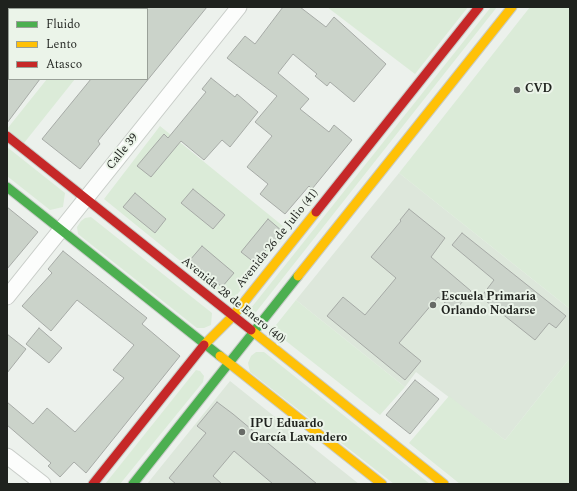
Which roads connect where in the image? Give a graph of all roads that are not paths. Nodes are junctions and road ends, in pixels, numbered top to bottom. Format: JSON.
{"nodes":[{"id":1,"x":239,"y":7,"type":"edge"},
{"id":2,"x":479,"y":7,"type":"edge"},
{"id":3,"x":512,"y":7,"type":"edge"},
{"id":4,"x":7,"y":136,"type":"edge"},
{"id":5,"x":7,"y":187,"type":"edge"},
{"id":6,"x":86,"y":199,"type":"junction"},
{"id":7,"x":61,"y":230,"type":"junction"},
{"id":8,"x":7,"y":297,"type":"edge"},
{"id":9,"x":233,"y":316,"type":"junction"},
{"id":10,"x":253,"y":332,"type":"junction"},
{"id":11,"x":205,"y":344,"type":"junction"},
{"id":12,"x":230,"y":363,"type":"junction"},
{"id":13,"x":7,"y":456,"type":"edge"},
{"id":14,"x":43,"y":484,"type":"edge"},
{"id":15,"x":93,"y":484,"type":"edge"},
{"id":16,"x":133,"y":484,"type":"edge"},
{"id":17,"x":382,"y":484,"type":"edge"},
{"id":18,"x":444,"y":484,"type":"edge"}],
"edges":[{"from":1,"to":6,"type":"street","name":"Calle 39"},
{"from":2,"to":9,"type":"main road","name":"Avenida 26 de Julio (41)"},
{"from":3,"to":10,"type":"main road"},
{"from":4,"to":6,"type":"main road","name":"Avenida 28 de Enero (40)"},
{"from":5,"to":7,"type":"main road"},
{"from":6,"to":7,"type":"street","name":"Calle 39"},
{"from":6,"to":9,"type":"main road","name":"Avenida 28 de Enero (40)"},
{"from":7,"to":8,"type":"street","name":"Calle 39"},
{"from":7,"to":11,"type":"main road"},
{"from":9,"to":10,"type":"main road","name":"Avenida 28 de Enero (40)"},
{"from":9,"to":11,"type":"main road","name":"Avenida 26 de Julio (41)"},
{"from":10,"to":12,"type":"main road"},
{"from":10,"to":18,"type":"main road","name":"Avenida 28 de Enero (40)"},
{"from":11,"to":12,"type":"main road"},
{"from":11,"to":15,"type":"main road","name":"Avenida 26 de Julio (41)"},
{"from":12,"to":16,"type":"main road"},
{"from":12,"to":17,"type":"main road"},
{"from":13,"to":14,"type":"street"}]}
